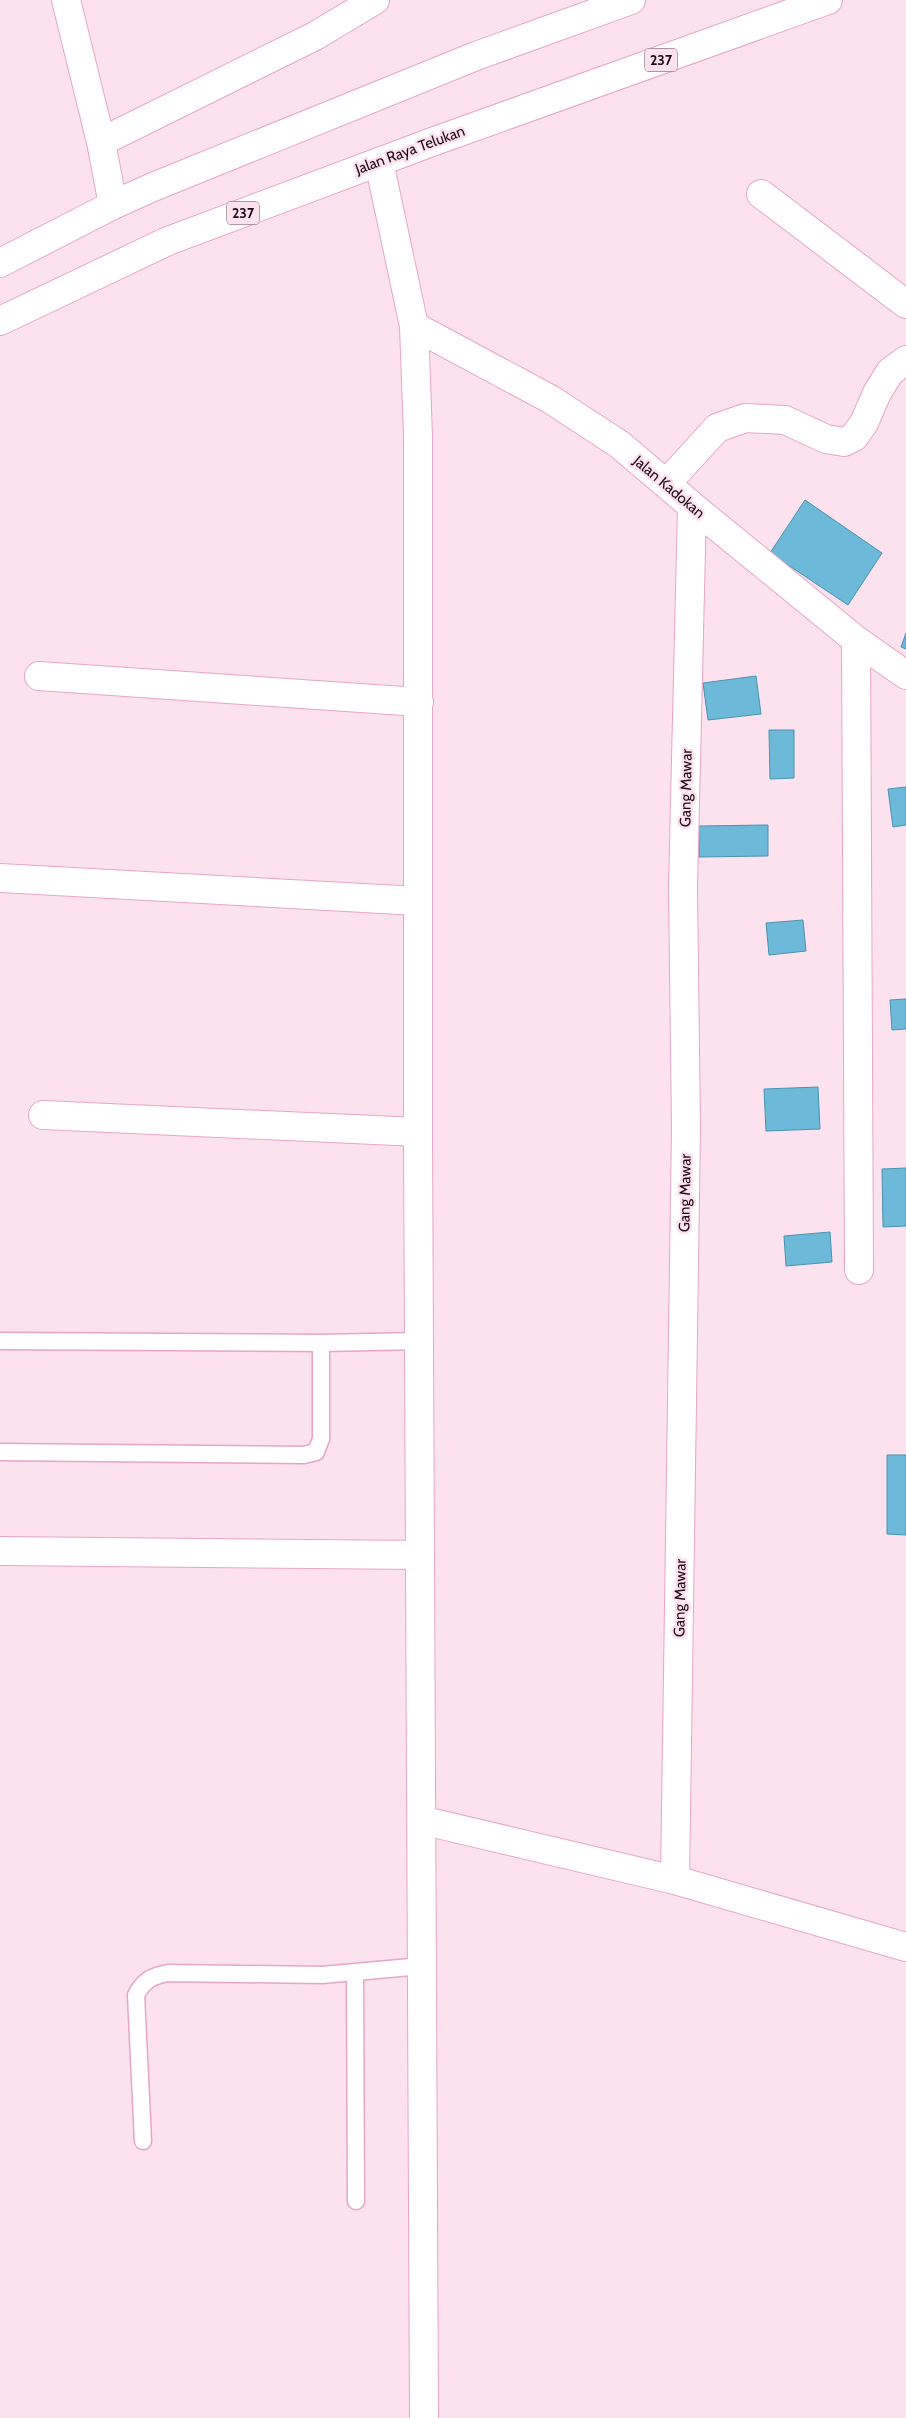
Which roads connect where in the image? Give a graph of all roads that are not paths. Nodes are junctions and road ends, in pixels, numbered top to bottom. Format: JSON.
{"nodes":[{"id":1,"x":66,"y":0,"type":"edge"},
{"id":2,"x":376,"y":0,"type":"edge"},
{"id":3,"x":631,"y":0,"type":"edge"},
{"id":4,"x":828,"y":0,"type":"edge"},
{"id":5,"x":101,"y":142,"type":"junction"},
{"id":6,"x":379,"y":162,"type":"junction"},
{"id":7,"x":760,"y":194,"type":"dead end"},
{"id":8,"x":114,"y":205,"type":"junction"},
{"id":9,"x":0,"y":263,"type":"edge"},
{"id":10,"x":906,"y":304,"type":"edge"},
{"id":11,"x":0,"y":321,"type":"edge"},
{"id":12,"x":414,"y":326,"type":"junction"},
{"id":13,"x":906,"y":360,"type":"edge"},
{"id":14,"x":666,"y":484,"type":"junction"},
{"id":15,"x":692,"y":506,"type":"junction"},
{"id":16,"x":856,"y":640,"type":"junction"},
{"id":17,"x":906,"y":675,"type":"edge"},
{"id":18,"x":39,"y":676,"type":"dead end"},
{"id":19,"x":419,"y":702,"type":"junction"},
{"id":20,"x":0,"y":878,"type":"edge"},
{"id":21,"x":418,"y":901,"type":"junction"},
{"id":22,"x":43,"y":1115,"type":"dead end"},
{"id":23,"x":418,"y":1132,"type":"junction"},
{"id":24,"x":859,"y":1270,"type":"dead end"},
{"id":25,"x":0,"y":1341,"type":"edge"},
{"id":26,"x":419,"y":1341,"type":"junction"},
{"id":27,"x":321,"y":1343,"type":"junction"},
{"id":28,"x":0,"y":1452,"type":"edge"},
{"id":29,"x":0,"y":1551,"type":"edge"},
{"id":30,"x":420,"y":1555,"type":"junction"},
{"id":31,"x":421,"y":1820,"type":"junction"},
{"id":32,"x":675,"y":1880,"type":"junction"},
{"id":33,"x":906,"y":1947,"type":"edge"},
{"id":34,"x":422,"y":1966,"type":"junction"},
{"id":35,"x":355,"y":1974,"type":"junction"},
{"id":36,"x":143,"y":2141,"type":"dead end"},
{"id":37,"x":356,"y":2201,"type":"dead end"},
{"id":38,"x":424,"y":2418,"type":"edge"}],
"edges":[{"from":1,"to":5,"type":"street"},
{"from":2,"to":5,"type":"street"},
{"from":3,"to":8,"type":"street"},
{"from":4,"to":6,"type":"street","name":"Jalan Raya Telukan","number":"237"},
{"from":5,"to":8,"type":"street"},
{"from":6,"to":11,"type":"street","name":"Jalan Raya Telukan","number":"237"},
{"from":6,"to":12,"type":"street"},
{"from":7,"to":10,"type":"street"},
{"from":8,"to":9,"type":"street"},
{"from":12,"to":14,"type":"street","name":"Jalan Kadokan"},
{"from":12,"to":19,"type":"street"},
{"from":13,"to":14,"type":"street"},
{"from":14,"to":15,"type":"street","name":"Jalan Kadokan"},
{"from":15,"to":16,"type":"street","name":"Jalan Kadokan"},
{"from":15,"to":32,"type":"street","name":"Gang Mawar"},
{"from":16,"to":17,"type":"street","name":"Jalan Kadokan"},
{"from":16,"to":24,"type":"street"},
{"from":18,"to":19,"type":"street"},
{"from":19,"to":21,"type":"street"},
{"from":20,"to":21,"type":"street"},
{"from":21,"to":23,"type":"street"},
{"from":22,"to":23,"type":"street"},
{"from":23,"to":26,"type":"street"},
{"from":25,"to":27,"type":"lane"},
{"from":26,"to":27,"type":"lane"},
{"from":26,"to":30,"type":"street"},
{"from":27,"to":28,"type":"lane"},
{"from":29,"to":30,"type":"street"},
{"from":30,"to":31,"type":"street"},
{"from":31,"to":32,"type":"street"},
{"from":31,"to":34,"type":"street"},
{"from":32,"to":33,"type":"street"},
{"from":34,"to":35,"type":"lane"},
{"from":34,"to":38,"type":"street"},
{"from":35,"to":36,"type":"lane"},
{"from":35,"to":37,"type":"lane"}]}
